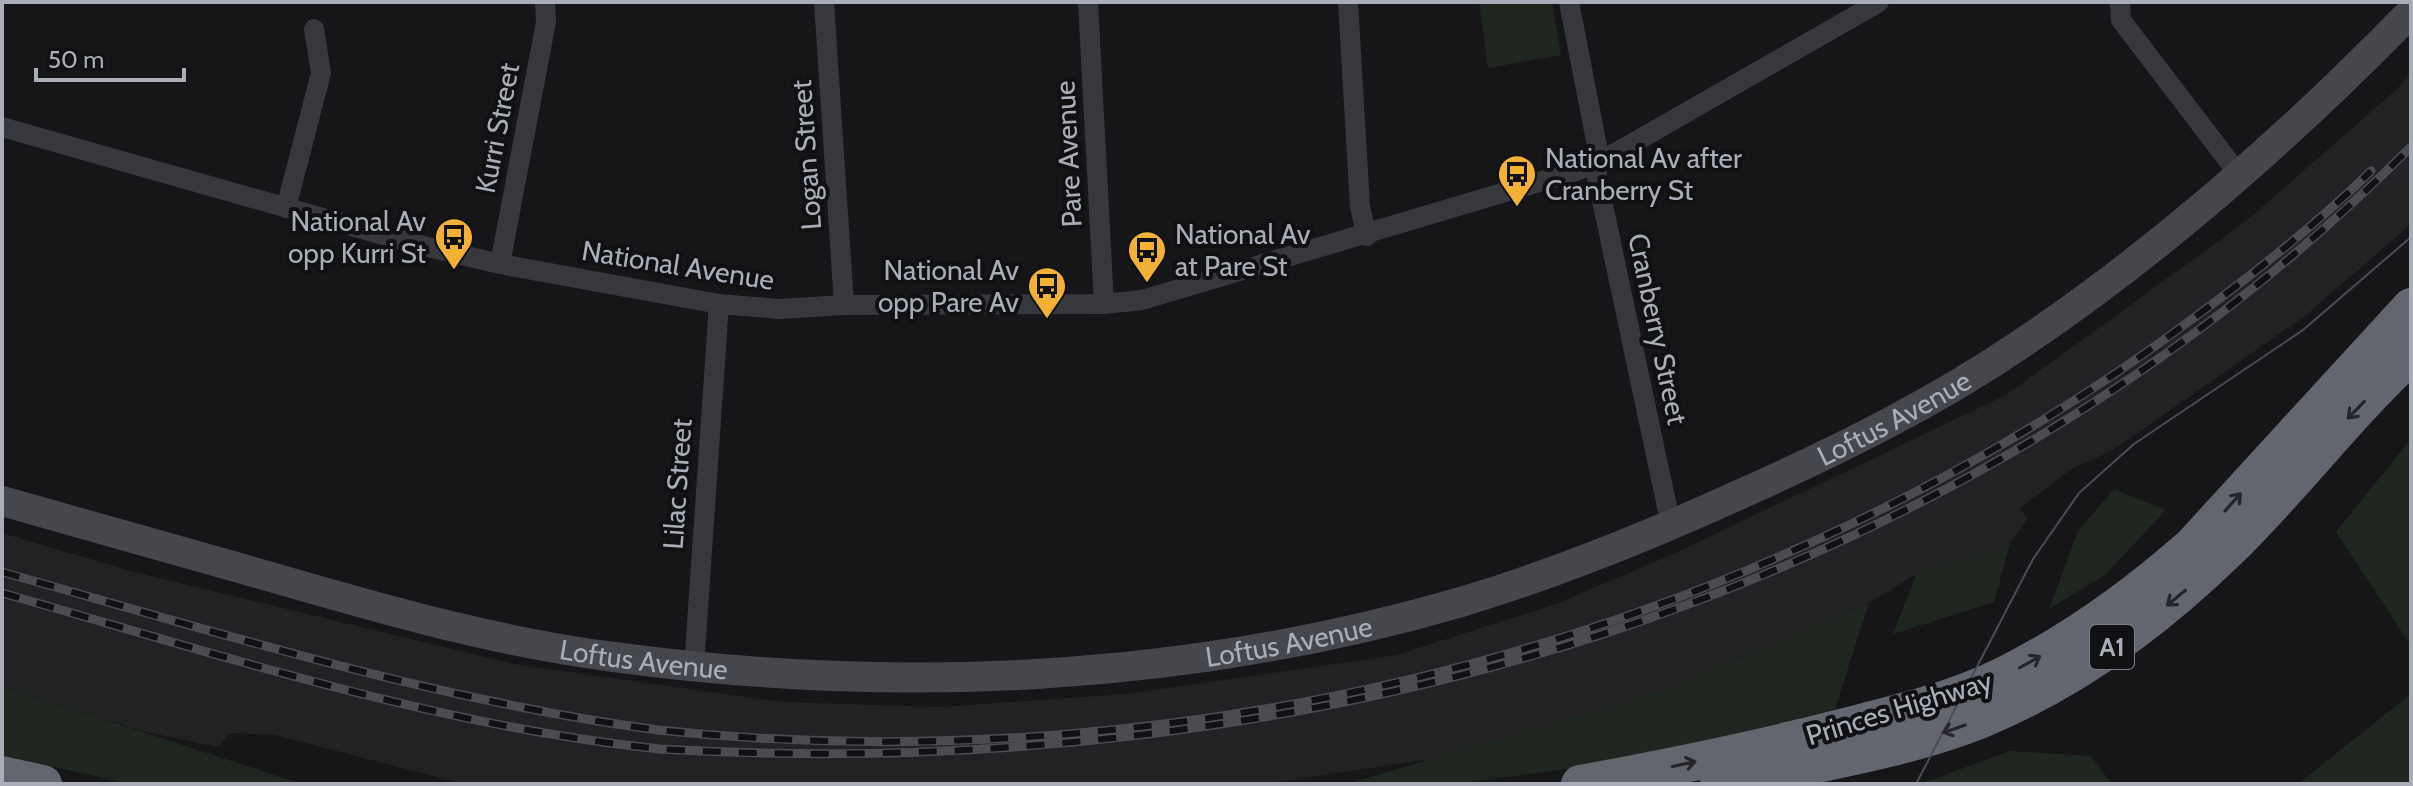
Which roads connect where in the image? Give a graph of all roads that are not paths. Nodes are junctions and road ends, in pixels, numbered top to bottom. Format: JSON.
{"nodes":[{"id":1,"x":545,"y":2,"type":"edge"},
{"id":2,"x":824,"y":2,"type":"edge"},
{"id":3,"x":1088,"y":2,"type":"edge"},
{"id":4,"x":1348,"y":2,"type":"edge"},
{"id":5,"x":1569,"y":2,"type":"edge"},
{"id":6,"x":1879,"y":2,"type":"edge"},
{"id":7,"x":2411,"y":12,"type":"edge"},
{"id":8,"x":2115,"y":16,"type":"edge"},
{"id":9,"x":314,"y":29,"type":"dead end"},
{"id":10,"x":2,"y":127,"type":"edge"},
{"id":11,"x":1595,"y":163,"type":"junction"},
{"id":12,"x":2240,"y":176,"type":"junction"},
{"id":13,"x":286,"y":208,"type":"junction"},
{"id":14,"x":1367,"y":236,"type":"junction"},
{"id":15,"x":500,"y":264,"type":"junction"},
{"id":16,"x":719,"y":304,"type":"junction"},
{"id":17,"x":1104,"y":304,"type":"junction"},
{"id":18,"x":844,"y":305,"type":"junction"},
{"id":19,"x":2411,"y":307,"type":"edge"},
{"id":20,"x":2411,"y":355,"type":"edge"},
{"id":21,"x":2,"y":501,"type":"edge"},
{"id":22,"x":1674,"y":524,"type":"junction"},
{"id":23,"x":694,"y":667,"type":"junction"},
{"id":24,"x":2,"y":775,"type":"edge"},
{"id":25,"x":43,"y":784,"type":"edge"},
{"id":26,"x":1580,"y":784,"type":"edge"},
{"id":27,"x":1719,"y":784,"type":"edge"}],
"edges":[{"from":1,"to":15,"type":"street","name":"Kurri Street"},
{"from":2,"to":18,"type":"street","name":"Logan Street"},
{"from":3,"to":17,"type":"street","name":"Pare Avenue"},
{"from":4,"to":14,"type":"street"},
{"from":5,"to":11,"type":"street","name":"Cranberry Street"},
{"from":6,"to":11,"type":"street","name":"National Avenue"},
{"from":7,"to":12,"type":"street","name":"Loftus Avenue"},
{"from":8,"to":12,"type":"street"},
{"from":9,"to":13,"type":"street"},
{"from":10,"to":13,"type":"street","name":"National Avenue"},
{"from":11,"to":14,"type":"street","name":"National Avenue"},
{"from":11,"to":22,"type":"street","name":"Cranberry Street"},
{"from":12,"to":22,"type":"street","name":"Loftus Avenue"},
{"from":13,"to":15,"type":"street","name":"National Avenue"},
{"from":14,"to":17,"type":"street","name":"National Avenue"},
{"from":15,"to":16,"type":"street","name":"National Avenue"},
{"from":16,"to":18,"type":"street","name":"National Avenue"},
{"from":16,"to":23,"type":"street","name":"Lilac Street"},
{"from":17,"to":18,"type":"street","name":"National Avenue"},
{"from":26,"to":19,"type":"highway","name":"Princes Highway","number":"A1","one_way":true},
{"from":20,"to":27,"type":"highway","name":"Princes Highway","number":"A1","one_way":true},
{"from":21,"to":23,"type":"street","name":"Loftus Avenue"},
{"from":22,"to":23,"type":"street","name":"Loftus Avenue"},
{"from":24,"to":25,"type":"highway"}]}
